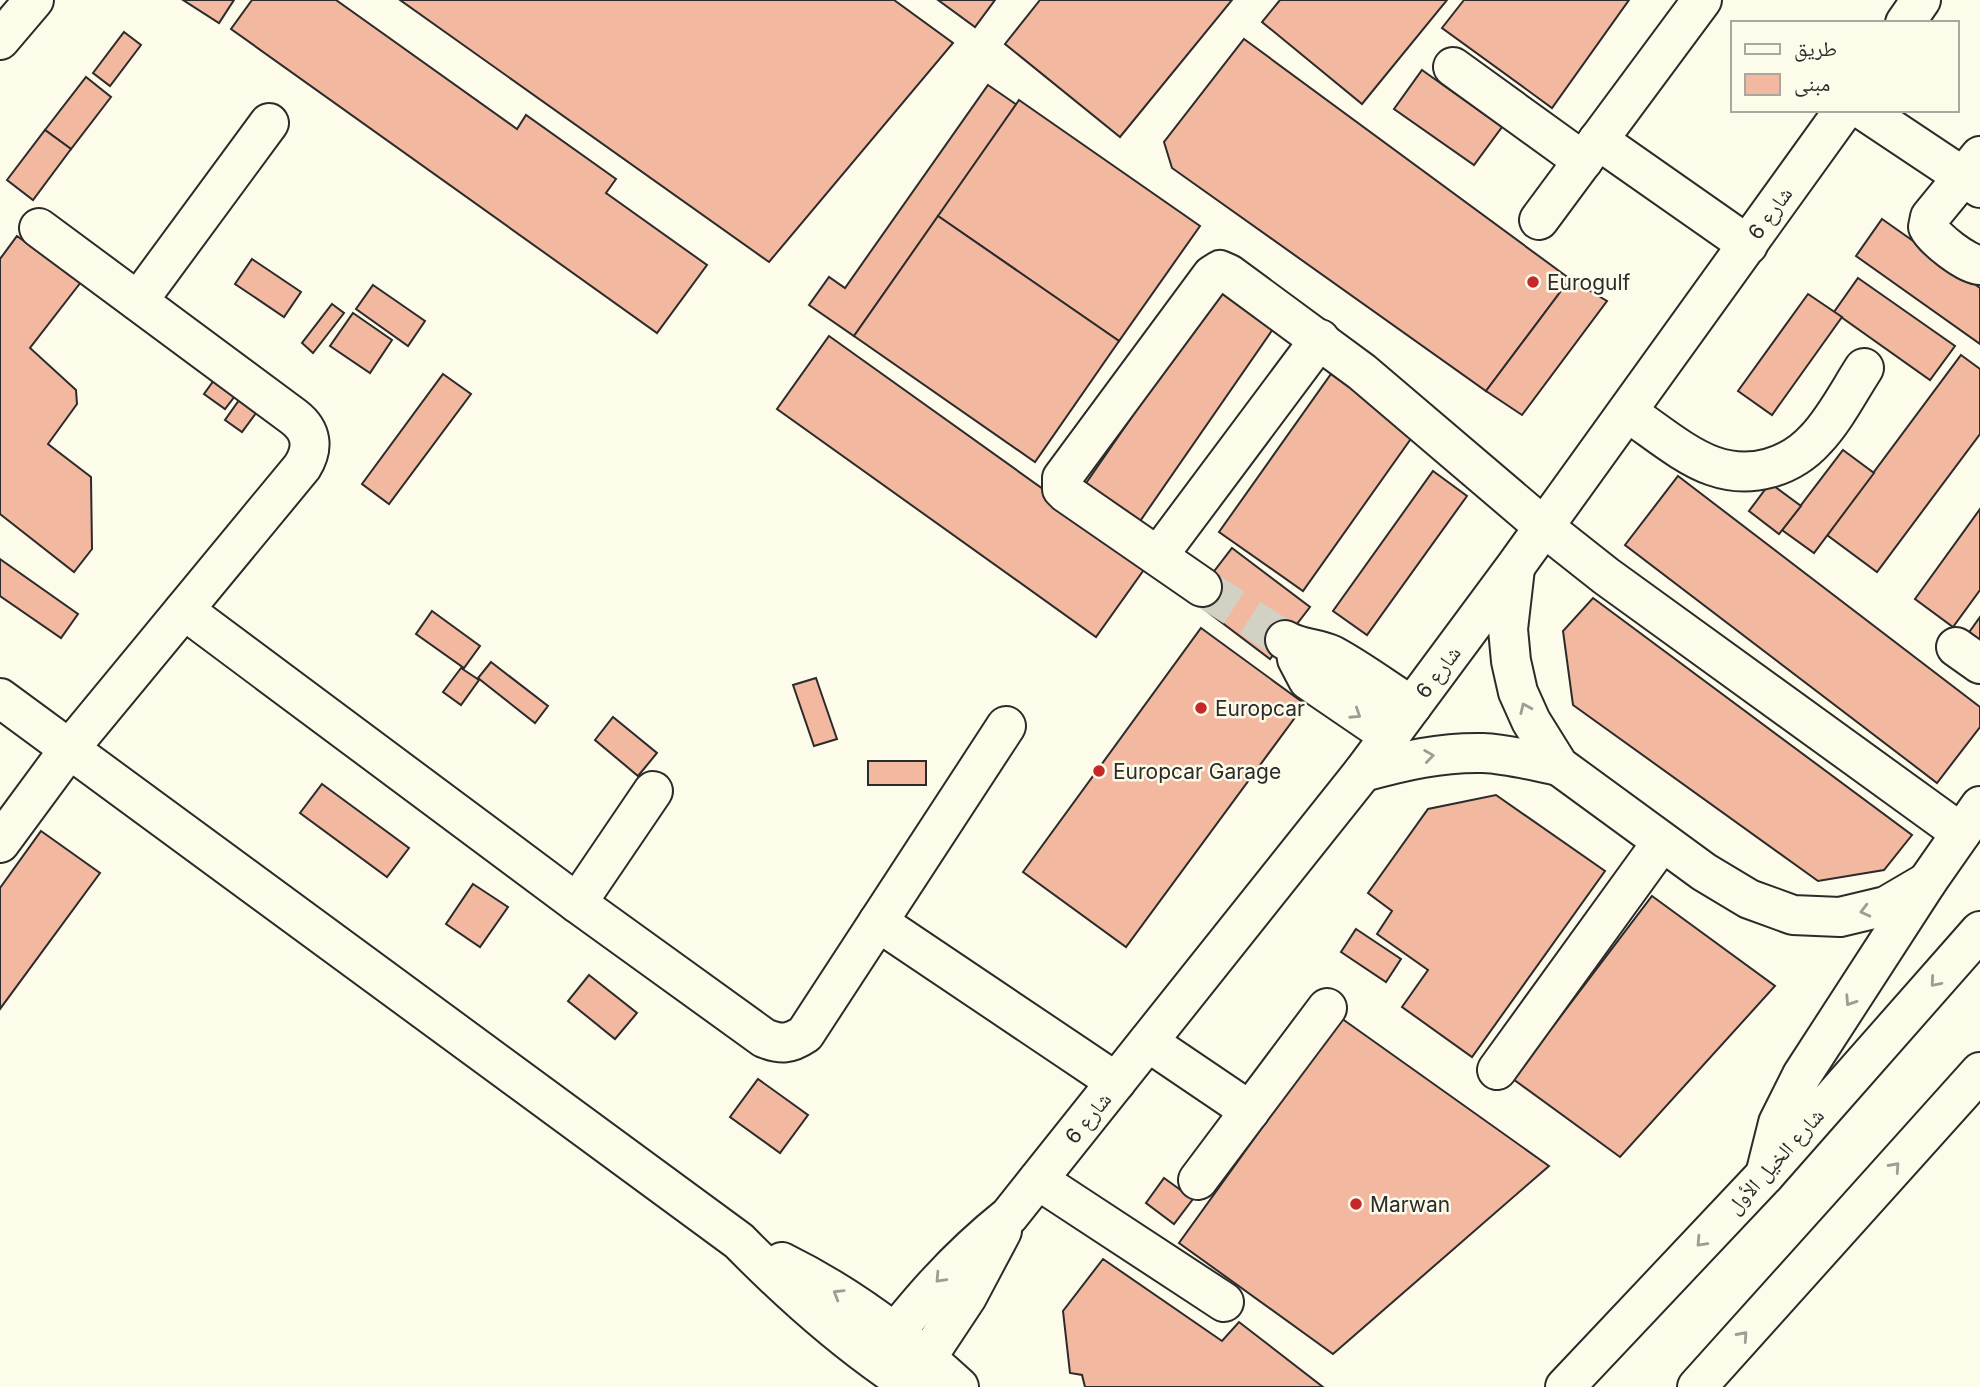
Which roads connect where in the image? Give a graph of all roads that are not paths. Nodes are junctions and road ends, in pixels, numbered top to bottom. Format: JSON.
{"nodes":[{"id":1,"x":34,"y":0,"type":"edge"},
{"id":2,"x":1702,"y":0,"type":"edge"},
{"id":3,"x":1922,"y":0,"type":"edge"},
{"id":4,"x":1906,"y":21,"type":"edge"},
{"id":5,"x":0,"y":40,"type":"edge"},
{"id":6,"x":1453,"y":67,"type":"dead end"},
{"id":7,"x":1843,"y":112,"type":"edge"},
{"id":8,"x":1867,"y":112,"type":"edge"},
{"id":9,"x":270,"y":123,"type":"dead end"},
{"id":10,"x":1590,"y":151,"type":"junction"},
{"id":11,"x":1974,"y":173,"type":"edge"},
{"id":12,"x":1539,"y":220,"type":"dead end"},
{"id":13,"x":39,"y":228,"type":"dead end"},
{"id":14,"x":1748,"y":245,"type":"junction"},
{"id":15,"x":1980,"y":265,"type":"edge"},
{"id":16,"x":138,"y":301,"type":"junction"},
{"id":17,"x":1320,"y":339,"type":"junction"},
{"id":18,"x":1864,"y":368,"type":"dead end"},
{"id":19,"x":1627,"y":412,"type":"junction"},
{"id":20,"x":1544,"y":527,"type":"junction"},
{"id":21,"x":1158,"y":556,"type":"junction"},
{"id":22,"x":1515,"y":567,"type":"junction"},
{"id":23,"x":1202,"y":587,"type":"tunnel mouth"},
{"id":24,"x":184,"y":610,"type":"junction"},
{"id":25,"x":1290,"y":643,"type":"tunnel mouth"},
{"id":26,"x":0,"y":698,"type":"edge"},
{"id":27,"x":1401,"y":721,"type":"junction"},
{"id":28,"x":1006,"y":726,"type":"dead end"},
{"id":29,"x":70,"y":748,"type":"junction"},
{"id":30,"x":1559,"y":766,"type":"junction"},
{"id":31,"x":1363,"y":772,"type":"junction"},
{"id":32,"x":653,"y":791,"type":"dead end"},
{"id":33,"x":1971,"y":819,"type":"edge"},
{"id":34,"x":1662,"y":842,"type":"junction"},
{"id":35,"x":0,"y":843,"type":"edge"},
{"id":36,"x":1927,"y":882,"type":"junction"},
{"id":37,"x":577,"y":903,"type":"junction"},
{"id":38,"x":878,"y":922,"type":"junction"},
{"id":39,"x":1980,"y":930,"type":"edge"},
{"id":40,"x":1327,"y":1008,"type":"dead end"},
{"id":41,"x":1148,"y":1042,"type":"junction"},
{"id":42,"x":1497,"y":1070,"type":"dead end"},
{"id":43,"x":1980,"y":1072,"type":"edge"},
{"id":44,"x":1116,"y":1082,"type":"junction"},
{"id":45,"x":1251,"y":1111,"type":"junction"},
{"id":46,"x":1765,"y":1175,"type":"junction"},
{"id":47,"x":1038,"y":1180,"type":"junction"},
{"id":48,"x":1198,"y":1180,"type":"dead end"},
{"id":49,"x":1009,"y":1216,"type":"junction"},
{"id":50,"x":1224,"y":1302,"type":"dead end"},
{"id":51,"x":885,"y":1346,"type":"junction"},
{"id":52,"x":916,"y":1376,"type":"edge"},
{"id":53,"x":959,"y":1387,"type":"edge"},
{"id":54,"x":1566,"y":1387,"type":"edge"},
{"id":55,"x":1697,"y":1387,"type":"edge"}],
"edges":[{"from":1,"to":5,"type":"street"},
{"from":2,"to":10,"type":"street"},
{"from":3,"to":4,"type":"street"},
{"from":6,"to":10,"type":"street"},
{"from":7,"to":14,"type":"street","name":"شارع 6"},
{"from":8,"to":11,"type":"street"},
{"from":9,"to":16,"type":"street"},
{"from":10,"to":12,"type":"street"},
{"from":10,"to":14,"type":"street"},
{"from":11,"to":15,"type":"street"},
{"from":13,"to":16,"type":"street"},
{"from":14,"to":19,"type":"street","name":"شارع 6"},
{"from":16,"to":24,"type":"street"},
{"from":17,"to":20,"type":"street"},
{"from":17,"to":21,"type":"street"},
{"from":17,"to":21,"type":"street"},
{"from":18,"to":19,"type":"street"},
{"from":19,"to":20,"type":"street","name":"شارع 6"},
{"from":20,"to":22,"type":"street","name":"شارع 6"},
{"from":20,"to":33,"type":"street"},
{"from":21,"to":23,"type":"street"},
{"from":22,"to":27,"type":"street","name":"شارع 6"},
{"from":30,"to":22,"type":"street","one_way":true},
{"from":24,"to":29,"type":"street"},
{"from":24,"to":37,"type":"street"},
{"from":25,"to":27,"type":"street"},
{"from":26,"to":29,"type":"street"},
{"from":27,"to":31,"type":"street","name":"شارع 6"},
{"from":28,"to":38,"type":"street"},
{"from":29,"to":35,"type":"street"},
{"from":29,"to":51,"type":"street"},
{"from":31,"to":30,"type":"street","one_way":true},
{"from":30,"to":34,"type":"street"},
{"from":31,"to":41,"type":"street","name":"شارع 6"},
{"from":32,"to":37,"type":"street"},
{"from":33,"to":36,"type":"street"},
{"from":36,"to":34,"type":"street","one_way":true},
{"from":34,"to":42,"type":"street"},
{"from":36,"to":46,"type":"street","one_way":true},
{"from":37,"to":38,"type":"street"},
{"from":38,"to":44,"type":"street"},
{"from":39,"to":46,"type":"street","name":"شارع الخيل الأول","one_way":true},
{"from":40,"to":45,"type":"street"},
{"from":41,"to":44,"type":"street","name":"شارع 6"},
{"from":41,"to":45,"type":"street"},
{"from":55,"to":43,"type":"street","one_way":true},
{"from":44,"to":47,"type":"street","name":"شارع 6"},
{"from":45,"to":48,"type":"street"},
{"from":46,"to":54,"type":"street","name":"شارع الخيل الأول","one_way":true},
{"from":47,"to":49,"type":"street","name":"شارع 6"},
{"from":47,"to":50,"type":"street"},
{"from":49,"to":51,"type":"street","name":"شارع 6","one_way":true},
{"from":49,"to":52,"type":"street","name":"شارع 6"},
{"from":51,"to":52,"type":"street"},
{"from":52,"to":53,"type":"street"}]}
